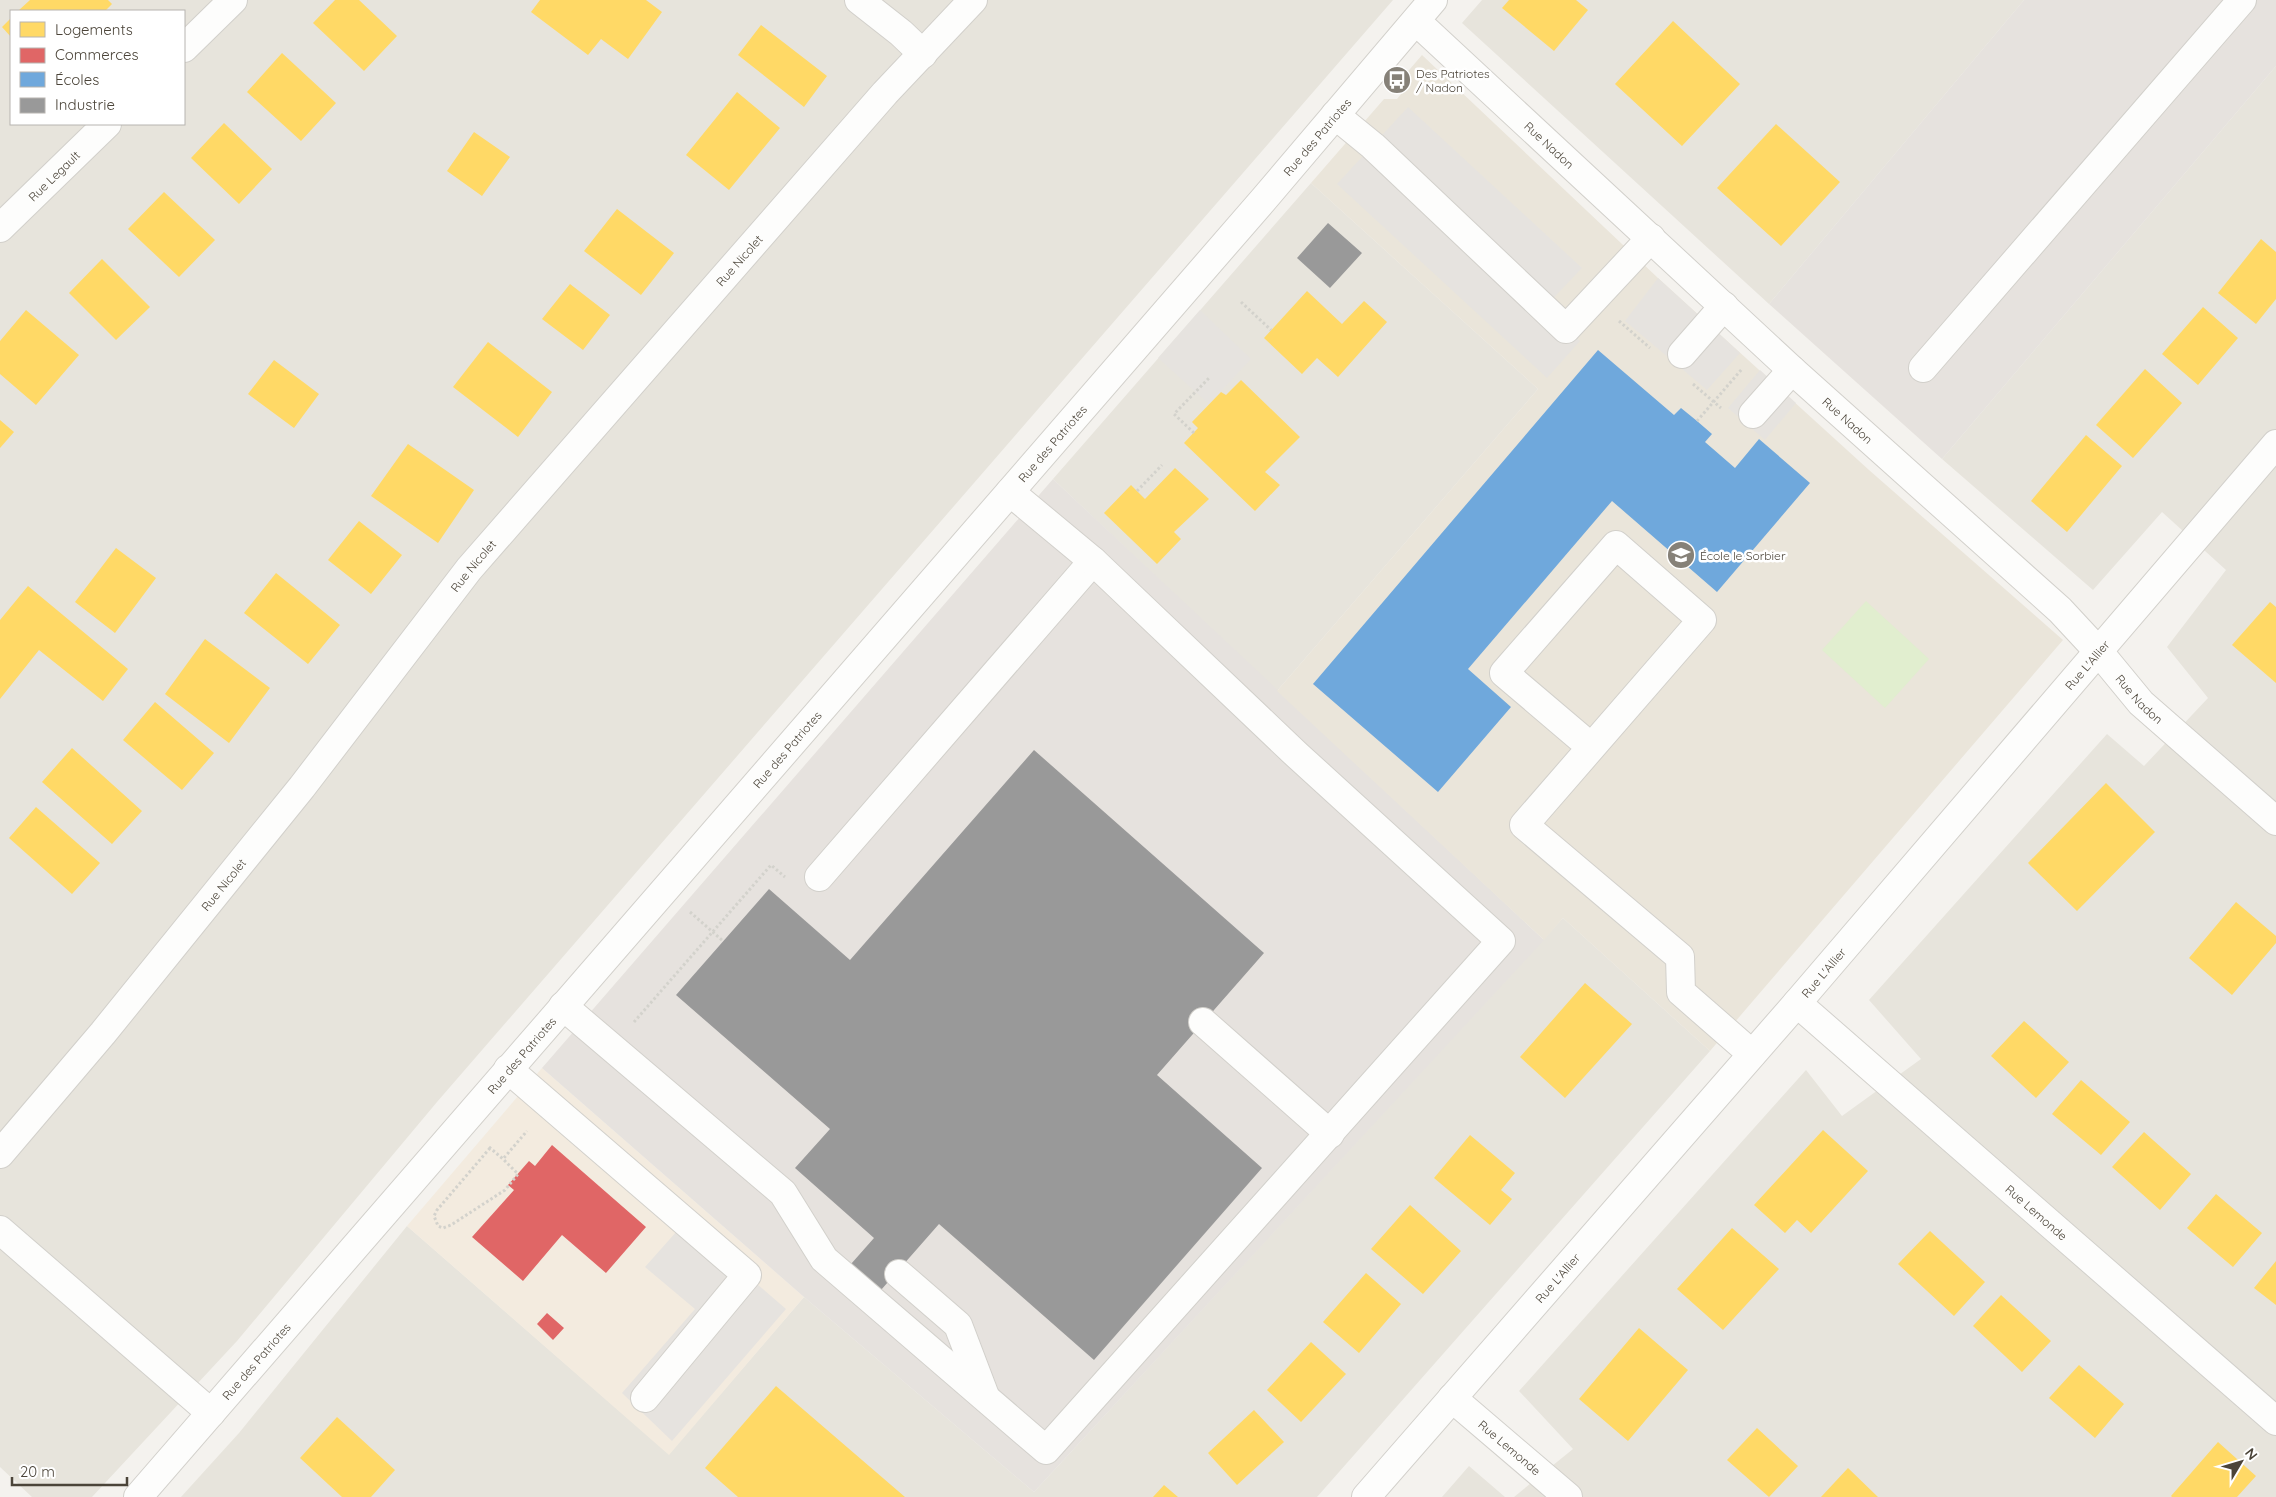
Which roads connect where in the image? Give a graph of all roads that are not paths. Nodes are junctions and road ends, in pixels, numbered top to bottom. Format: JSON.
{"nodes":[{"id":1,"x":233,"y":0,"type":"edge"},
{"id":2,"x":859,"y":0,"type":"edge"},
{"id":3,"x":973,"y":0,"type":"edge"},
{"id":4,"x":1433,"y":0,"type":"edge"},
{"id":5,"x":2242,"y":0,"type":"edge"},
{"id":6,"x":1416,"y":21,"type":"junction"},
{"id":7,"x":185,"y":47,"type":"edge"},
{"id":8,"x":923,"y":54,"type":"junction"},
{"id":9,"x":1335,"y":116,"type":"junction"},
{"id":10,"x":106,"y":125,"type":"edge"},
{"id":11,"x":0,"y":228,"type":"edge"},
{"id":12,"x":1651,"y":238,"type":"junction"},
{"id":13,"x":1724,"y":306,"type":"junction"},
{"id":14,"x":1682,"y":354,"type":"dead end"},
{"id":15,"x":1923,"y":368,"type":"dead end"},
{"id":16,"x":1792,"y":370,"type":"junction"},
{"id":17,"x":1753,"y":414,"type":"dead end"},
{"id":18,"x":2276,"y":444,"type":"edge"},
{"id":19,"x":1010,"y":492,"type":"junction"},
{"id":20,"x":1094,"y":561,"type":"junction"},
{"id":21,"x":2099,"y":652,"type":"junction"},
{"id":22,"x":1591,"y":747,"type":"junction"},
{"id":23,"x":2276,"y":821,"type":"edge"},
{"id":24,"x":819,"y":877,"type":"dead end"},
{"id":25,"x":1797,"y":1003,"type":"junction"},
{"id":26,"x":563,"y":1006,"type":"junction"},
{"id":27,"x":1203,"y":1022,"type":"dead end"},
{"id":28,"x":1752,"y":1054,"type":"junction"},
{"id":29,"x":508,"y":1069,"type":"junction"},
{"id":30,"x":1330,"y":1134,"type":"junction"},
{"id":31,"x":0,"y":1154,"type":"edge"},
{"id":32,"x":0,"y":1230,"type":"edge"},
{"id":33,"x":900,"y":1274,"type":"dead end"},
{"id":34,"x":985,"y":1397,"type":"junction"},
{"id":35,"x":645,"y":1398,"type":"dead end"},
{"id":36,"x":1452,"y":1398,"type":"junction"},
{"id":37,"x":211,"y":1413,"type":"junction"},
{"id":38,"x":2276,"y":1421,"type":"edge"},
{"id":39,"x":138,"y":1497,"type":"edge"},
{"id":40,"x":1366,"y":1497,"type":"edge"},
{"id":41,"x":1568,"y":1497,"type":"edge"}],
"edges":[{"from":1,"to":7,"type":"street"},
{"from":2,"to":8,"type":"street"},
{"from":3,"to":8,"type":"street","name":"Rue Nicolet"},
{"from":4,"to":6,"type":"street","name":"Rue des Patriotes"},
{"from":5,"to":15,"type":"street"},
{"from":6,"to":9,"type":"street","name":"Rue des Patriotes"},
{"from":6,"to":12,"type":"street","name":"Rue Nadon"},
{"from":8,"to":31,"type":"street","name":"Rue Nicolet"},
{"from":9,"to":12,"type":"street"},
{"from":9,"to":19,"type":"street","name":"Rue des Patriotes"},
{"from":10,"to":11,"type":"street","name":"Rue Legault"},
{"from":12,"to":13,"type":"street","name":"Rue Nadon"},
{"from":13,"to":14,"type":"street"},
{"from":13,"to":16,"type":"street","name":"Rue Nadon"},
{"from":16,"to":17,"type":"street"},
{"from":16,"to":21,"type":"street","name":"Rue Nadon"},
{"from":18,"to":21,"type":"street","name":"Rue L'Allier"},
{"from":19,"to":20,"type":"street"},
{"from":19,"to":26,"type":"street","name":"Rue des Patriotes"},
{"from":20,"to":24,"type":"street"},
{"from":20,"to":30,"type":"street"},
{"from":21,"to":23,"type":"street","name":"Rue Nadon"},
{"from":21,"to":25,"type":"street","name":"Rue L'Allier"},
{"from":22,"to":22,"type":"street"},
{"from":22,"to":28,"type":"street"},
{"from":25,"to":28,"type":"street","name":"Rue L'Allier"},
{"from":25,"to":38,"type":"street","name":"Rue Lemonde"},
{"from":26,"to":29,"type":"street","name":"Rue des Patriotes"},
{"from":26,"to":34,"type":"street"},
{"from":27,"to":30,"type":"street"},
{"from":28,"to":36,"type":"street","name":"Rue L'Allier"},
{"from":29,"to":35,"type":"street"},
{"from":29,"to":37,"type":"street","name":"Rue des Patriotes"},
{"from":30,"to":34,"type":"street"},
{"from":32,"to":37,"type":"street"},
{"from":33,"to":34,"type":"street"},
{"from":36,"to":40,"type":"street","name":"Rue L'Allier"},
{"from":36,"to":41,"type":"street","name":"Rue Lemonde"},
{"from":37,"to":39,"type":"street","name":"Rue des Patriotes"}]}
